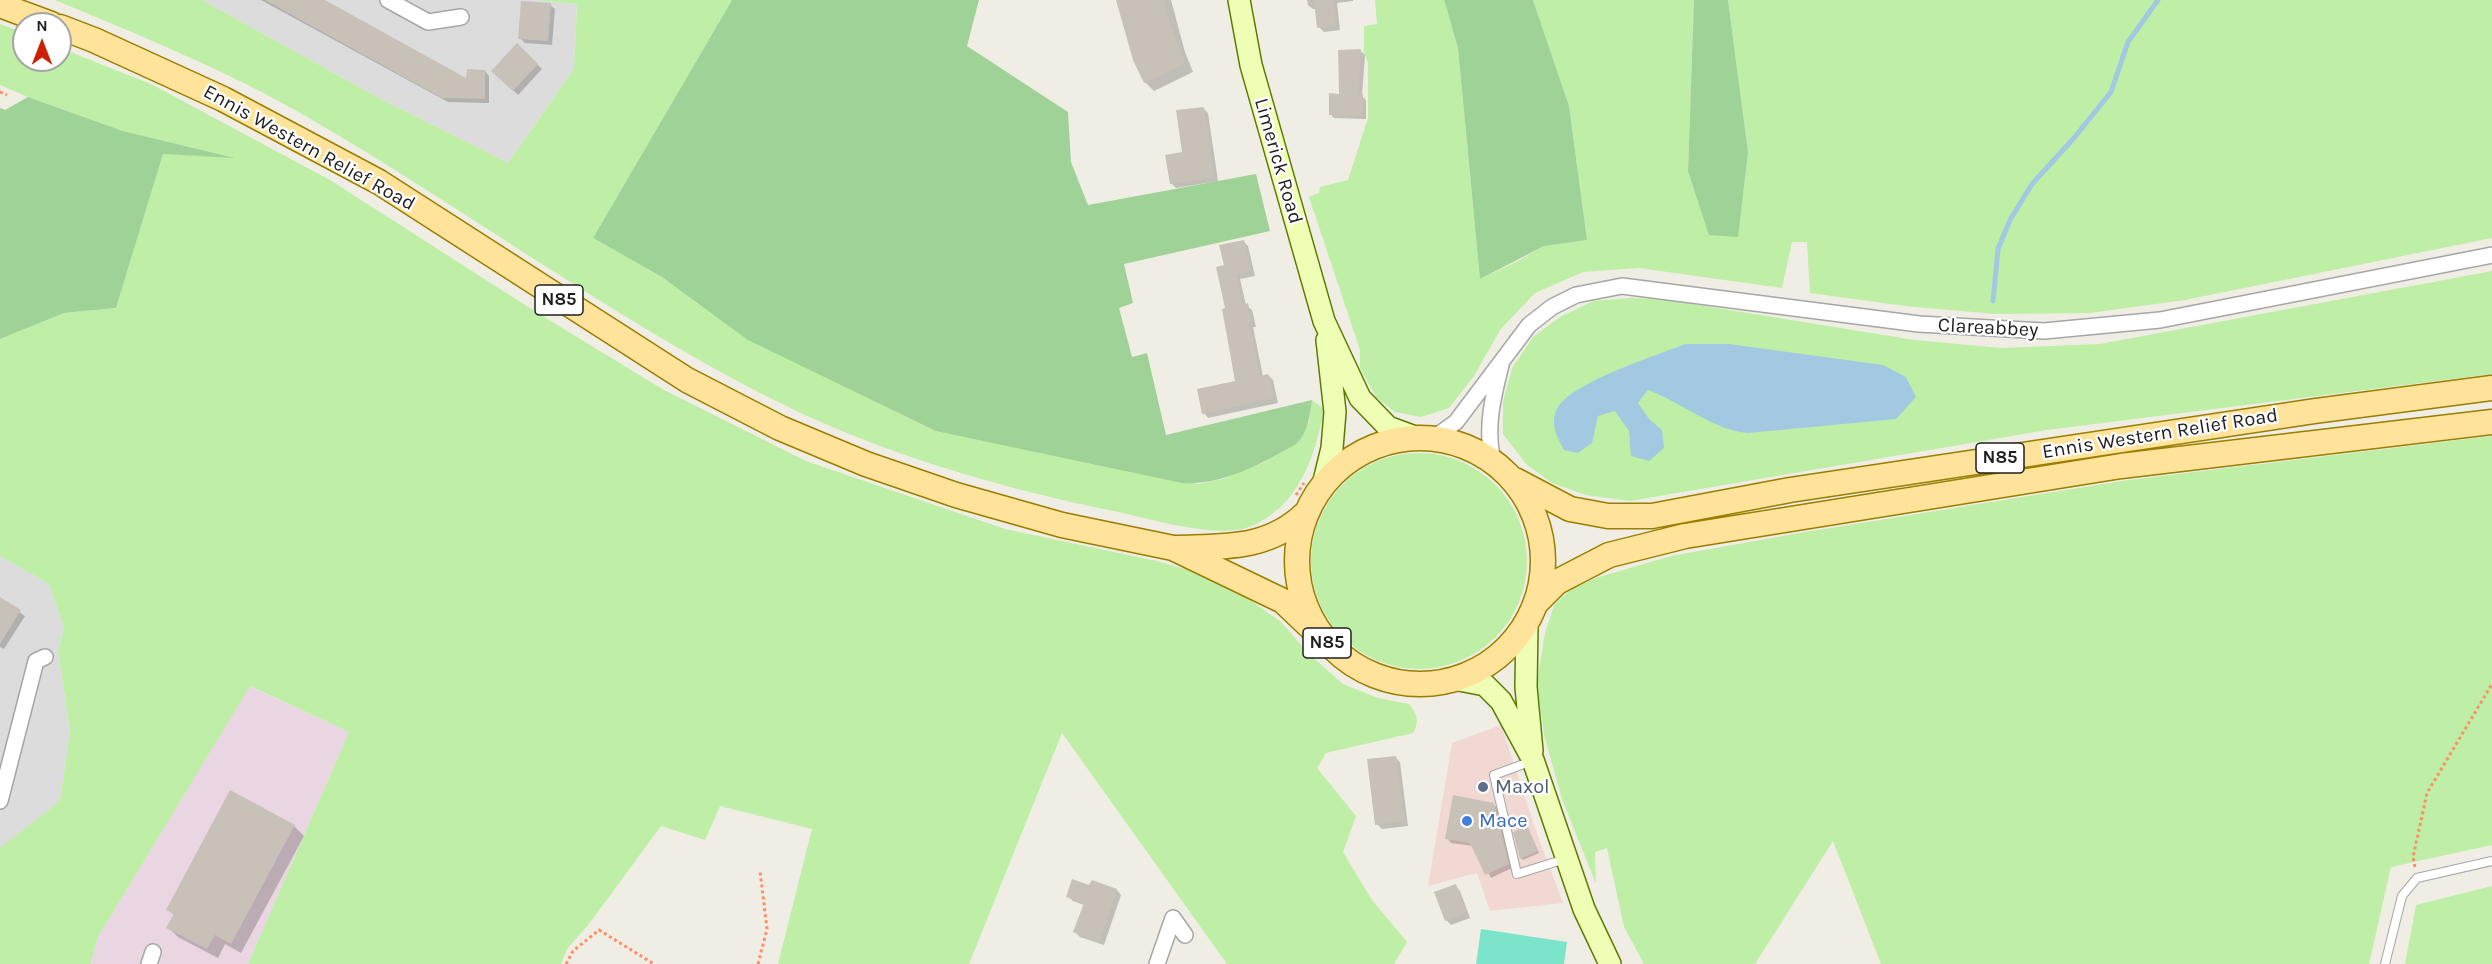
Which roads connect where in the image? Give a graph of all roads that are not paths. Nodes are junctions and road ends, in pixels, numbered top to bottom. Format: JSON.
{"nodes":[{"id":1,"x":388,"y":0,"type":"edge"},
{"id":2,"x":1239,"y":0,"type":"edge"},
{"id":3,"x":0,"y":5,"type":"edge"},
{"id":4,"x":19,"y":12,"type":"edge"},
{"id":5,"x":461,"y":16,"type":"dead end"},
{"id":6,"x":72,"y":32,"type":"edge"},
{"id":7,"x":2492,"y":255,"type":"edge"},
{"id":8,"x":1324,"y":321,"type":"junction"},
{"id":9,"x":1504,"y":356,"type":"junction"},
{"id":10,"x":2492,"y":388,"type":"edge"},
{"id":11,"x":2492,"y":422,"type":"edge"},
{"id":12,"x":1425,"y":437,"type":"junction"},
{"id":13,"x":1493,"y":460,"type":"junction"},
{"id":14,"x":1515,"y":480,"type":"junction"},
{"id":15,"x":1314,"y":482,"type":"junction"},
{"id":16,"x":1298,"y":508,"type":"junction"},
{"id":17,"x":1173,"y":548,"type":"junction"},
{"id":18,"x":1537,"y":602,"type":"junction"},
{"id":19,"x":1527,"y":623,"type":"junction"},
{"id":20,"x":1324,"y":640,"type":"junction"},
{"id":21,"x":45,"y":657,"type":"dead end"},
{"id":22,"x":1454,"y":679,"type":"junction"},
{"id":23,"x":1533,"y":760,"type":"junction"},
{"id":24,"x":0,"y":801,"type":"edge"},
{"id":25,"x":1566,"y":859,"type":"junction"},
{"id":26,"x":2492,"y":861,"type":"edge"},
{"id":27,"x":1185,"y":935,"type":"dead end"},
{"id":28,"x":1157,"y":964,"type":"edge"},
{"id":29,"x":1610,"y":964,"type":"edge"},
{"id":30,"x":2385,"y":964,"type":"edge"}],
"edges":[{"from":1,"to":5,"type":"street"},
{"from":2,"to":8,"type":"main road","name":"Limerick Road"},
{"from":3,"to":4,"type":"main road"},
{"from":6,"to":17,"type":"main road","name":"Ennis Western Relief Road","number":"N85"},
{"from":7,"to":9,"type":"street","name":"Clareabbey"},
{"from":8,"to":12,"type":"main road"},
{"from":8,"to":15,"type":"main road"},
{"from":9,"to":12,"type":"street","name":"Clareabbey"},
{"from":9,"to":13,"type":"street","name":"Clareabbey"},
{"from":10,"to":14,"type":"main road","name":"Ennis Western Relief Road","number":"N85"},
{"from":11,"to":18,"type":"main road","name":"Ennis Western Relief Road","number":"N85"},
{"from":12,"to":13,"type":"main road","number":"N85"},
{"from":12,"to":15,"type":"main road","number":"N85"},
{"from":13,"to":14,"type":"main road","number":"N85"},
{"from":14,"to":18,"type":"main road","number":"N85"},
{"from":15,"to":16,"type":"main road","number":"N85"},
{"from":16,"to":17,"type":"main road","name":"Ennis Western Relief Road","number":"N85"},
{"from":16,"to":20,"type":"main road","number":"N85"},
{"from":17,"to":20,"type":"main road","name":"Ennis Western Relief Road","number":"N85"},
{"from":18,"to":19,"type":"main road","number":"N85"},
{"from":19,"to":22,"type":"main road","number":"N85"},
{"from":19,"to":23,"type":"main road"},
{"from":20,"to":22,"type":"main road","number":"N85"},
{"from":21,"to":24,"type":"street"},
{"from":22,"to":23,"type":"main road"},
{"from":23,"to":25,"type":"main road"},
{"from":23,"to":25,"type":"lane"},
{"from":25,"to":29,"type":"main road"},
{"from":26,"to":30,"type":"lane"},
{"from":27,"to":28,"type":"street"}]}
